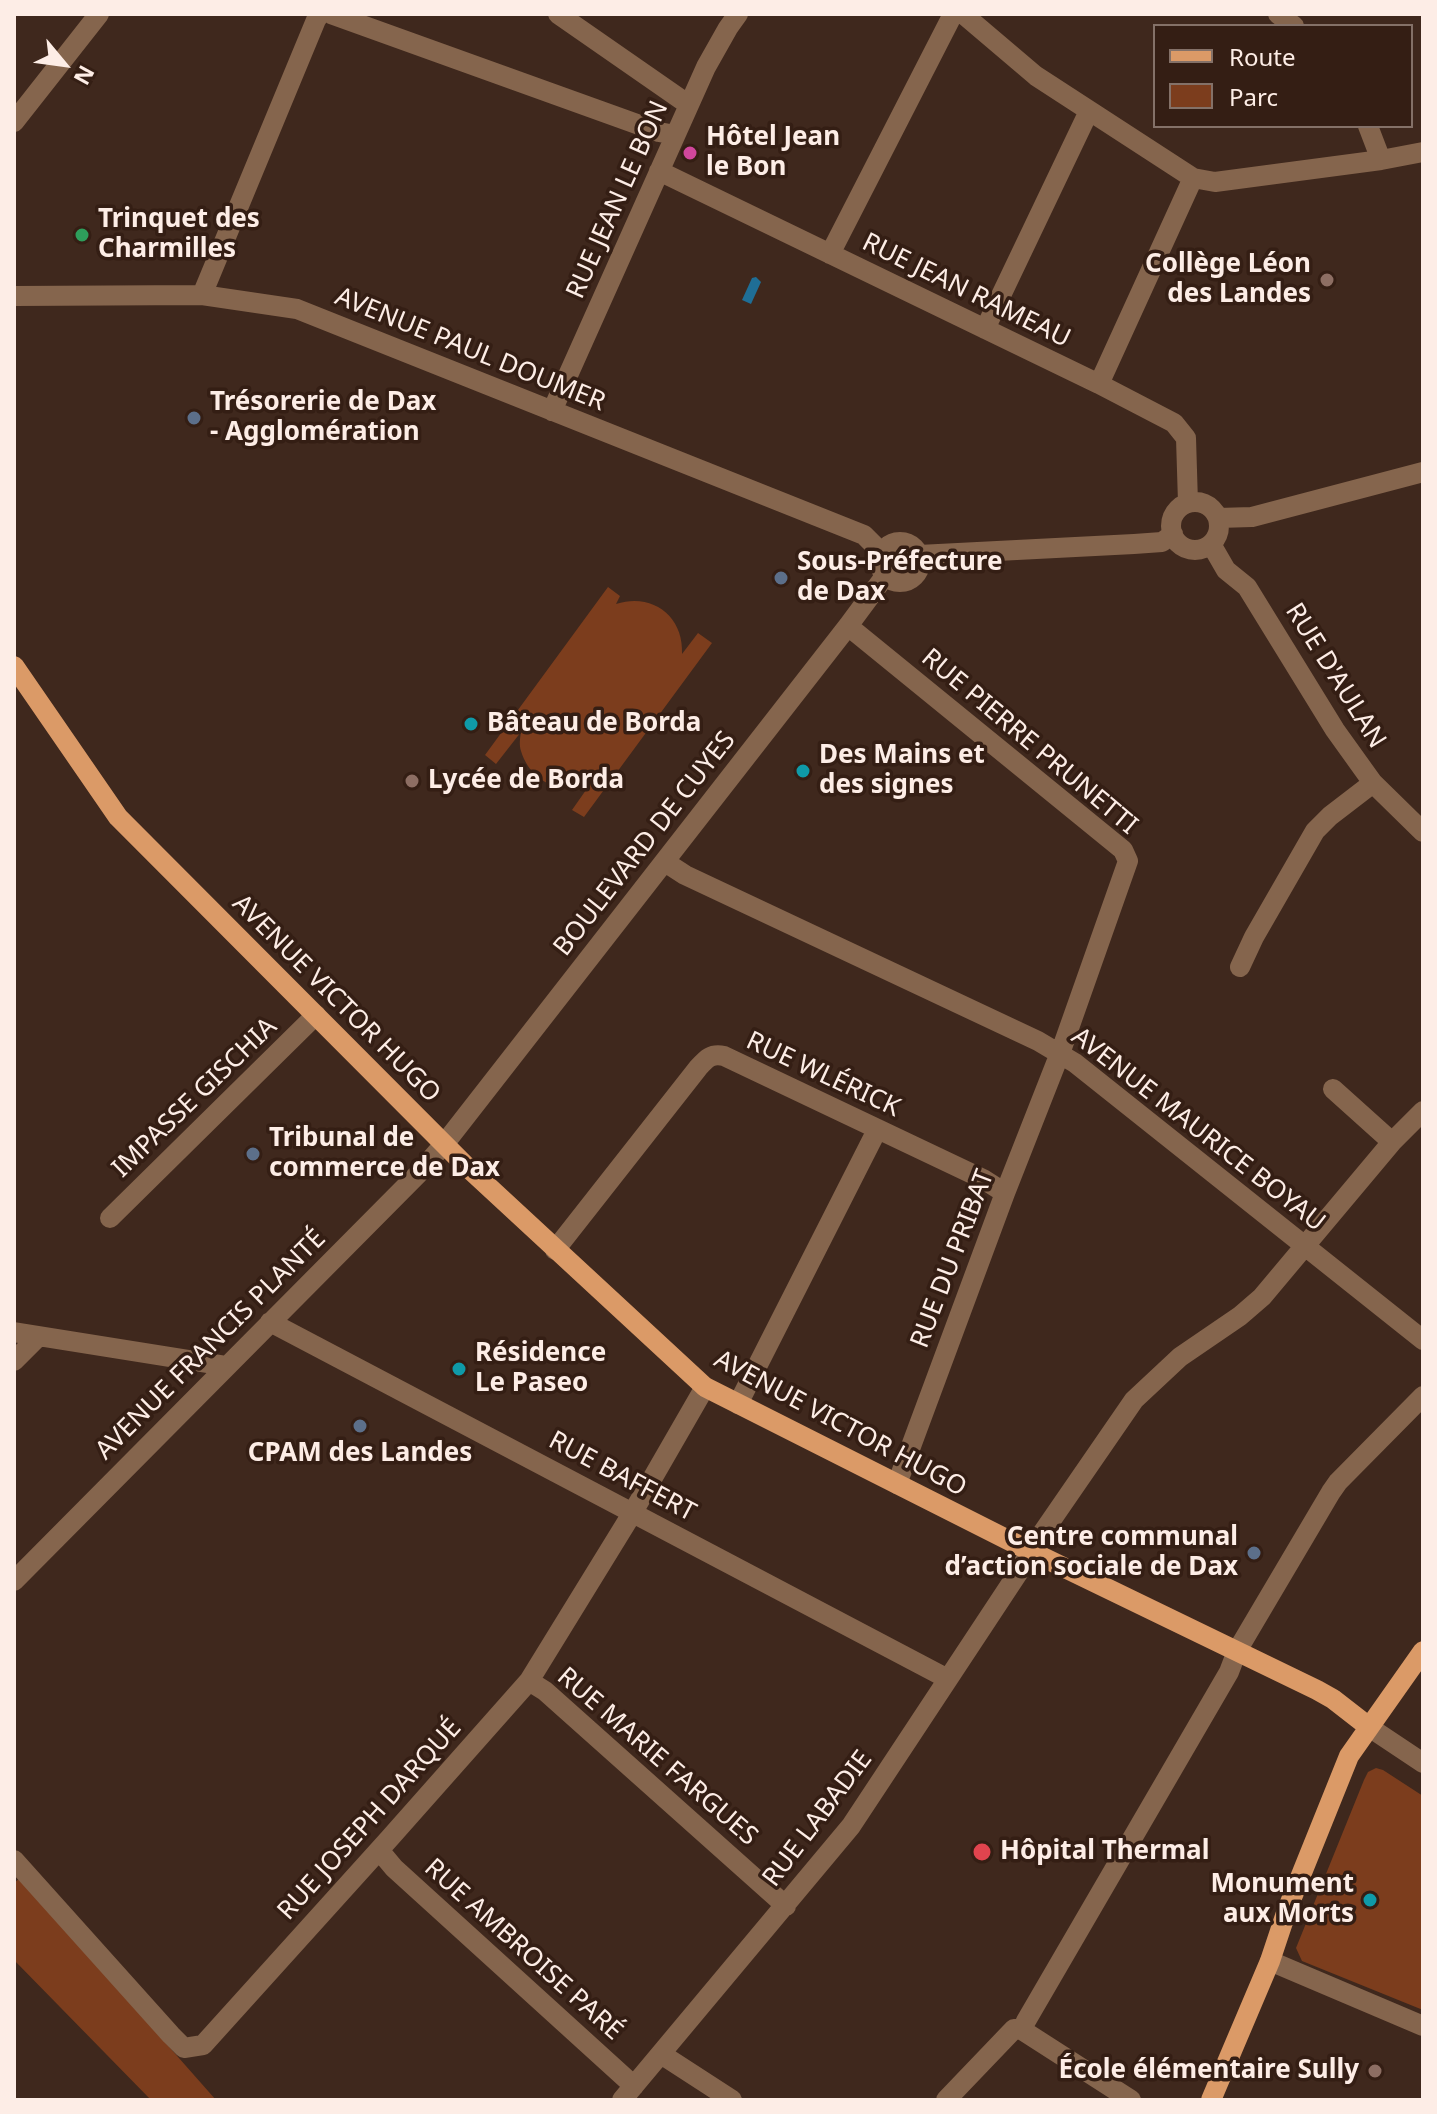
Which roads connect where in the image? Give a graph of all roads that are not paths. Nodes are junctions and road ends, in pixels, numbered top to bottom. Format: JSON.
{"nodes":[{"id":1,"x":99,"y":14,"type":"edge"},
{"id":2,"x":320,"y":14,"type":"edge"},
{"id":3,"x":331,"y":14,"type":"edge"},
{"id":4,"x":558,"y":14,"type":"edge"},
{"id":5,"x":738,"y":14,"type":"edge"},
{"id":6,"x":955,"y":14,"type":"edge"},
{"id":7,"x":963,"y":14,"type":"edge"},
{"id":8,"x":689,"y":105,"type":"junction"},
{"id":9,"x":1089,"y":111,"type":"junction"},
{"id":10,"x":14,"y":122,"type":"edge"},
{"id":11,"x":1369,"y":128,"type":"edge"},
{"id":12,"x":675,"y":135,"type":"junction"},
{"id":13,"x":1423,"y":152,"type":"edge"},
{"id":14,"x":1381,"y":160,"type":"junction"},
{"id":15,"x":659,"y":171,"type":"junction"},
{"id":16,"x":1193,"y":178,"type":"junction"},
{"id":17,"x":830,"y":254,"type":"junction"},
{"id":18,"x":202,"y":295,"type":"junction"},
{"id":19,"x":14,"y":296,"type":"edge"},
{"id":20,"x":985,"y":329,"type":"junction"},
{"id":21,"x":1099,"y":384,"type":"junction"},
{"id":22,"x":552,"y":411,"type":"junction"},
{"id":23,"x":1423,"y":472,"type":"edge"},
{"id":24,"x":1188,"y":503,"type":"junction"},
{"id":25,"x":1218,"y":518,"type":"junction"},
{"id":26,"x":1173,"y":534,"type":"junction"},
{"id":27,"x":1211,"y":544,"type":"junction"},
{"id":28,"x":882,"y":553,"type":"junction"},
{"id":29,"x":919,"y":555,"type":"junction"},
{"id":30,"x":885,"y":576,"type":"junction"},
{"id":31,"x":848,"y":626,"type":"junction"},
{"id":32,"x":14,"y":666,"type":"edge"},
{"id":33,"x":1373,"y":783,"type":"junction"},
{"id":34,"x":1423,"y":832,"type":"edge"},
{"id":35,"x":665,"y":862,"type":"junction"},
{"id":36,"x":1240,"y":967,"type":"dead end"},
{"id":37,"x":316,"y":1015,"type":"junction"},
{"id":38,"x":1059,"y":1053,"type":"junction"},
{"id":39,"x":1333,"y":1089,"type":"dead end"},
{"id":40,"x":1423,"y":1111,"type":"edge"},
{"id":41,"x":877,"y":1130,"type":"junction"},
{"id":42,"x":1392,"y":1142,"type":"junction"},
{"id":43,"x":445,"y":1143,"type":"junction"},
{"id":44,"x":1005,"y":1193,"type":"junction"},
{"id":45,"x":110,"y":1218,"type":"dead end"},
{"id":46,"x":1305,"y":1246,"type":"junction"},
{"id":47,"x":555,"y":1250,"type":"junction"},
{"id":48,"x":270,"y":1322,"type":"junction"},
{"id":49,"x":14,"y":1332,"type":"edge"},
{"id":50,"x":39,"y":1336,"type":"junction"},
{"id":51,"x":1423,"y":1340,"type":"edge"},
{"id":52,"x":14,"y":1361,"type":"edge"},
{"id":53,"x":227,"y":1366,"type":"junction"},
{"id":54,"x":705,"y":1387,"type":"junction"},
{"id":55,"x":1423,"y":1396,"type":"edge"},
{"id":56,"x":738,"y":1404,"type":"junction"},
{"id":57,"x":897,"y":1484,"type":"junction"},
{"id":58,"x":633,"y":1512,"type":"junction"},
{"id":59,"x":1030,"y":1551,"type":"junction"},
{"id":60,"x":14,"y":1581,"type":"edge"},
{"id":61,"x":1237,"y":1651,"type":"junction"},
{"id":62,"x":1423,"y":1651,"type":"edge"},
{"id":63,"x":948,"y":1679,"type":"junction"},
{"id":64,"x":529,"y":1681,"type":"junction"},
{"id":65,"x":1369,"y":1727,"type":"junction"},
{"id":66,"x":1423,"y":1763,"type":"edge"},
{"id":67,"x":379,"y":1850,"type":"junction"},
{"id":68,"x":14,"y":1860,"type":"edge"},
{"id":69,"x":786,"y":1906,"type":"junction"},
{"id":70,"x":1270,"y":1961,"type":"junction"},
{"id":71,"x":1423,"y":2026,"type":"edge"},
{"id":72,"x":1022,"y":2030,"type":"junction"},
{"id":73,"x":661,"y":2054,"type":"junction"},
{"id":74,"x":628,"y":2093,"type":"edge"},
{"id":75,"x":732,"y":2100,"type":"edge"},
{"id":76,"x":946,"y":2100,"type":"edge"},
{"id":77,"x":1131,"y":2100,"type":"edge"},
{"id":78,"x":1211,"y":2100,"type":"edge"}],
"edges":[{"from":1,"to":10,"type":"street"},
{"from":2,"to":18,"type":"street"},
{"from":3,"to":12,"type":"street"},
{"from":4,"to":8,"type":"street"},
{"from":5,"to":8,"type":"street","name":"RUE JEAN LE BON"},
{"from":6,"to":17,"type":"street"},
{"from":7,"to":9,"type":"street"},
{"from":8,"to":12,"type":"street","name":"RUE JEAN LE BON"},
{"from":9,"to":16,"type":"street"},
{"from":9,"to":20,"type":"street"},
{"from":11,"to":14,"type":"street"},
{"from":12,"to":15,"type":"street","name":"RUE JEAN LE BON"},
{"from":13,"to":14,"type":"street"},
{"from":14,"to":16,"type":"street"},
{"from":15,"to":17,"type":"street","name":"RUE JEAN RAMEAU"},
{"from":15,"to":22,"type":"street","name":"RUE JEAN LE BON"},
{"from":16,"to":21,"type":"street"},
{"from":17,"to":20,"type":"street","name":"RUE JEAN RAMEAU"},
{"from":18,"to":19,"type":"street","name":"AVENUE PAUL DOUMER"},
{"from":18,"to":22,"type":"street","name":"AVENUE PAUL DOUMER"},
{"from":20,"to":21,"type":"street","name":"RUE JEAN RAMEAU"},
{"from":21,"to":24,"type":"street","name":"RUE JEAN RAMEAU"},
{"from":22,"to":28,"type":"street","name":"AVENUE PAUL DOUMER"},
{"from":23,"to":25,"type":"street"},
{"from":24,"to":25,"type":"street"},
{"from":24,"to":26,"type":"street"},
{"from":25,"to":27,"type":"street"},
{"from":26,"to":27,"type":"street"},
{"from":26,"to":29,"type":"street"},
{"from":27,"to":33,"type":"street","name":"RUE D'AULAN"},
{"from":28,"to":29,"type":"street"},
{"from":28,"to":30,"type":"street"},
{"from":29,"to":30,"type":"street"},
{"from":30,"to":31,"type":"street","name":"BOULEVARD DE CUYES"},
{"from":31,"to":35,"type":"street","name":"BOULEVARD DE CUYES"},
{"from":31,"to":38,"type":"street","name":"RUE PIERRE PRUNETTI"},
{"from":32,"to":37,"type":"main road","name":"AVENUE VICTOR HUGO"},
{"from":33,"to":34,"type":"street","name":"RUE D'AULAN"},
{"from":33,"to":36,"type":"street"},
{"from":35,"to":38,"type":"street","name":"AVENUE MAURICE BOYAU"},
{"from":35,"to":43,"type":"street","name":"BOULEVARD DE CUYES"},
{"from":37,"to":43,"type":"main road","name":"AVENUE VICTOR HUGO"},
{"from":37,"to":45,"type":"street","name":"IMPASSE GISCHIA"},
{"from":38,"to":44,"type":"street","name":"RUE DU PRIBAT"},
{"from":38,"to":46,"type":"street","name":"AVENUE MAURICE BOYAU"},
{"from":39,"to":42,"type":"street"},
{"from":40,"to":42,"type":"street","name":"RUE LABADIE"},
{"from":41,"to":44,"type":"street","name":"RUE WLÉRICK"},
{"from":41,"to":47,"type":"street","name":"RUE WLÉRICK"},
{"from":41,"to":56,"type":"street"},
{"from":42,"to":46,"type":"street","name":"RUE LABADIE"},
{"from":43,"to":47,"type":"main road","name":"AVENUE VICTOR HUGO"},
{"from":43,"to":48,"type":"street","name":"AVENUE FRANCIS PLANTÉ"},
{"from":44,"to":57,"type":"street","name":"RUE DU PRIBAT"},
{"from":46,"to":51,"type":"street","name":"AVENUE MAURICE BOYAU"},
{"from":46,"to":59,"type":"street","name":"RUE LABADIE"},
{"from":47,"to":54,"type":"main road","name":"AVENUE VICTOR HUGO"},
{"from":48,"to":53,"type":"street","name":"AVENUE FRANCIS PLANTÉ"},
{"from":48,"to":58,"type":"street","name":"RUE BAFFERT"},
{"from":49,"to":50,"type":"street"},
{"from":50,"to":52,"type":"street"},
{"from":50,"to":53,"type":"street"},
{"from":53,"to":60,"type":"street","name":"AVENUE FRANCIS PLANTÉ"},
{"from":54,"to":56,"type":"main road","name":"AVENUE VICTOR HUGO"},
{"from":54,"to":58,"type":"street","name":"RUE JOSEPH DARQUÉ"},
{"from":55,"to":61,"type":"street"},
{"from":56,"to":57,"type":"main road","name":"AVENUE VICTOR HUGO"},
{"from":57,"to":59,"type":"main road","name":"AVENUE VICTOR HUGO"},
{"from":58,"to":63,"type":"street","name":"RUE BAFFERT"},
{"from":58,"to":64,"type":"street","name":"RUE JOSEPH DARQUÉ"},
{"from":59,"to":61,"type":"main road","name":"AVENUE VICTOR HUGO"},
{"from":59,"to":63,"type":"street","name":"RUE LABADIE"},
{"from":61,"to":65,"type":"main road","name":"AVENUE VICTOR HUGO"},
{"from":61,"to":72,"type":"street"},
{"from":62,"to":65,"type":"main road"},
{"from":63,"to":69,"type":"street","name":"RUE LABADIE"},
{"from":64,"to":67,"type":"street","name":"RUE JOSEPH DARQUÉ"},
{"from":64,"to":69,"type":"street","name":"RUE MARIE FARGUES"},
{"from":65,"to":66,"type":"street"},
{"from":65,"to":70,"type":"main road"},
{"from":67,"to":68,"type":"street","name":"RUE JOSEPH DARQUÉ"},
{"from":67,"to":74,"type":"street","name":"RUE AMBROISE PARÉ"},
{"from":69,"to":73,"type":"street","name":"RUE LABADIE"},
{"from":70,"to":71,"type":"street"},
{"from":70,"to":78,"type":"main road"},
{"from":72,"to":76,"type":"street"},
{"from":72,"to":77,"type":"street"},
{"from":73,"to":74,"type":"street","name":"RUE LABADIE"},
{"from":73,"to":75,"type":"street"}]}
